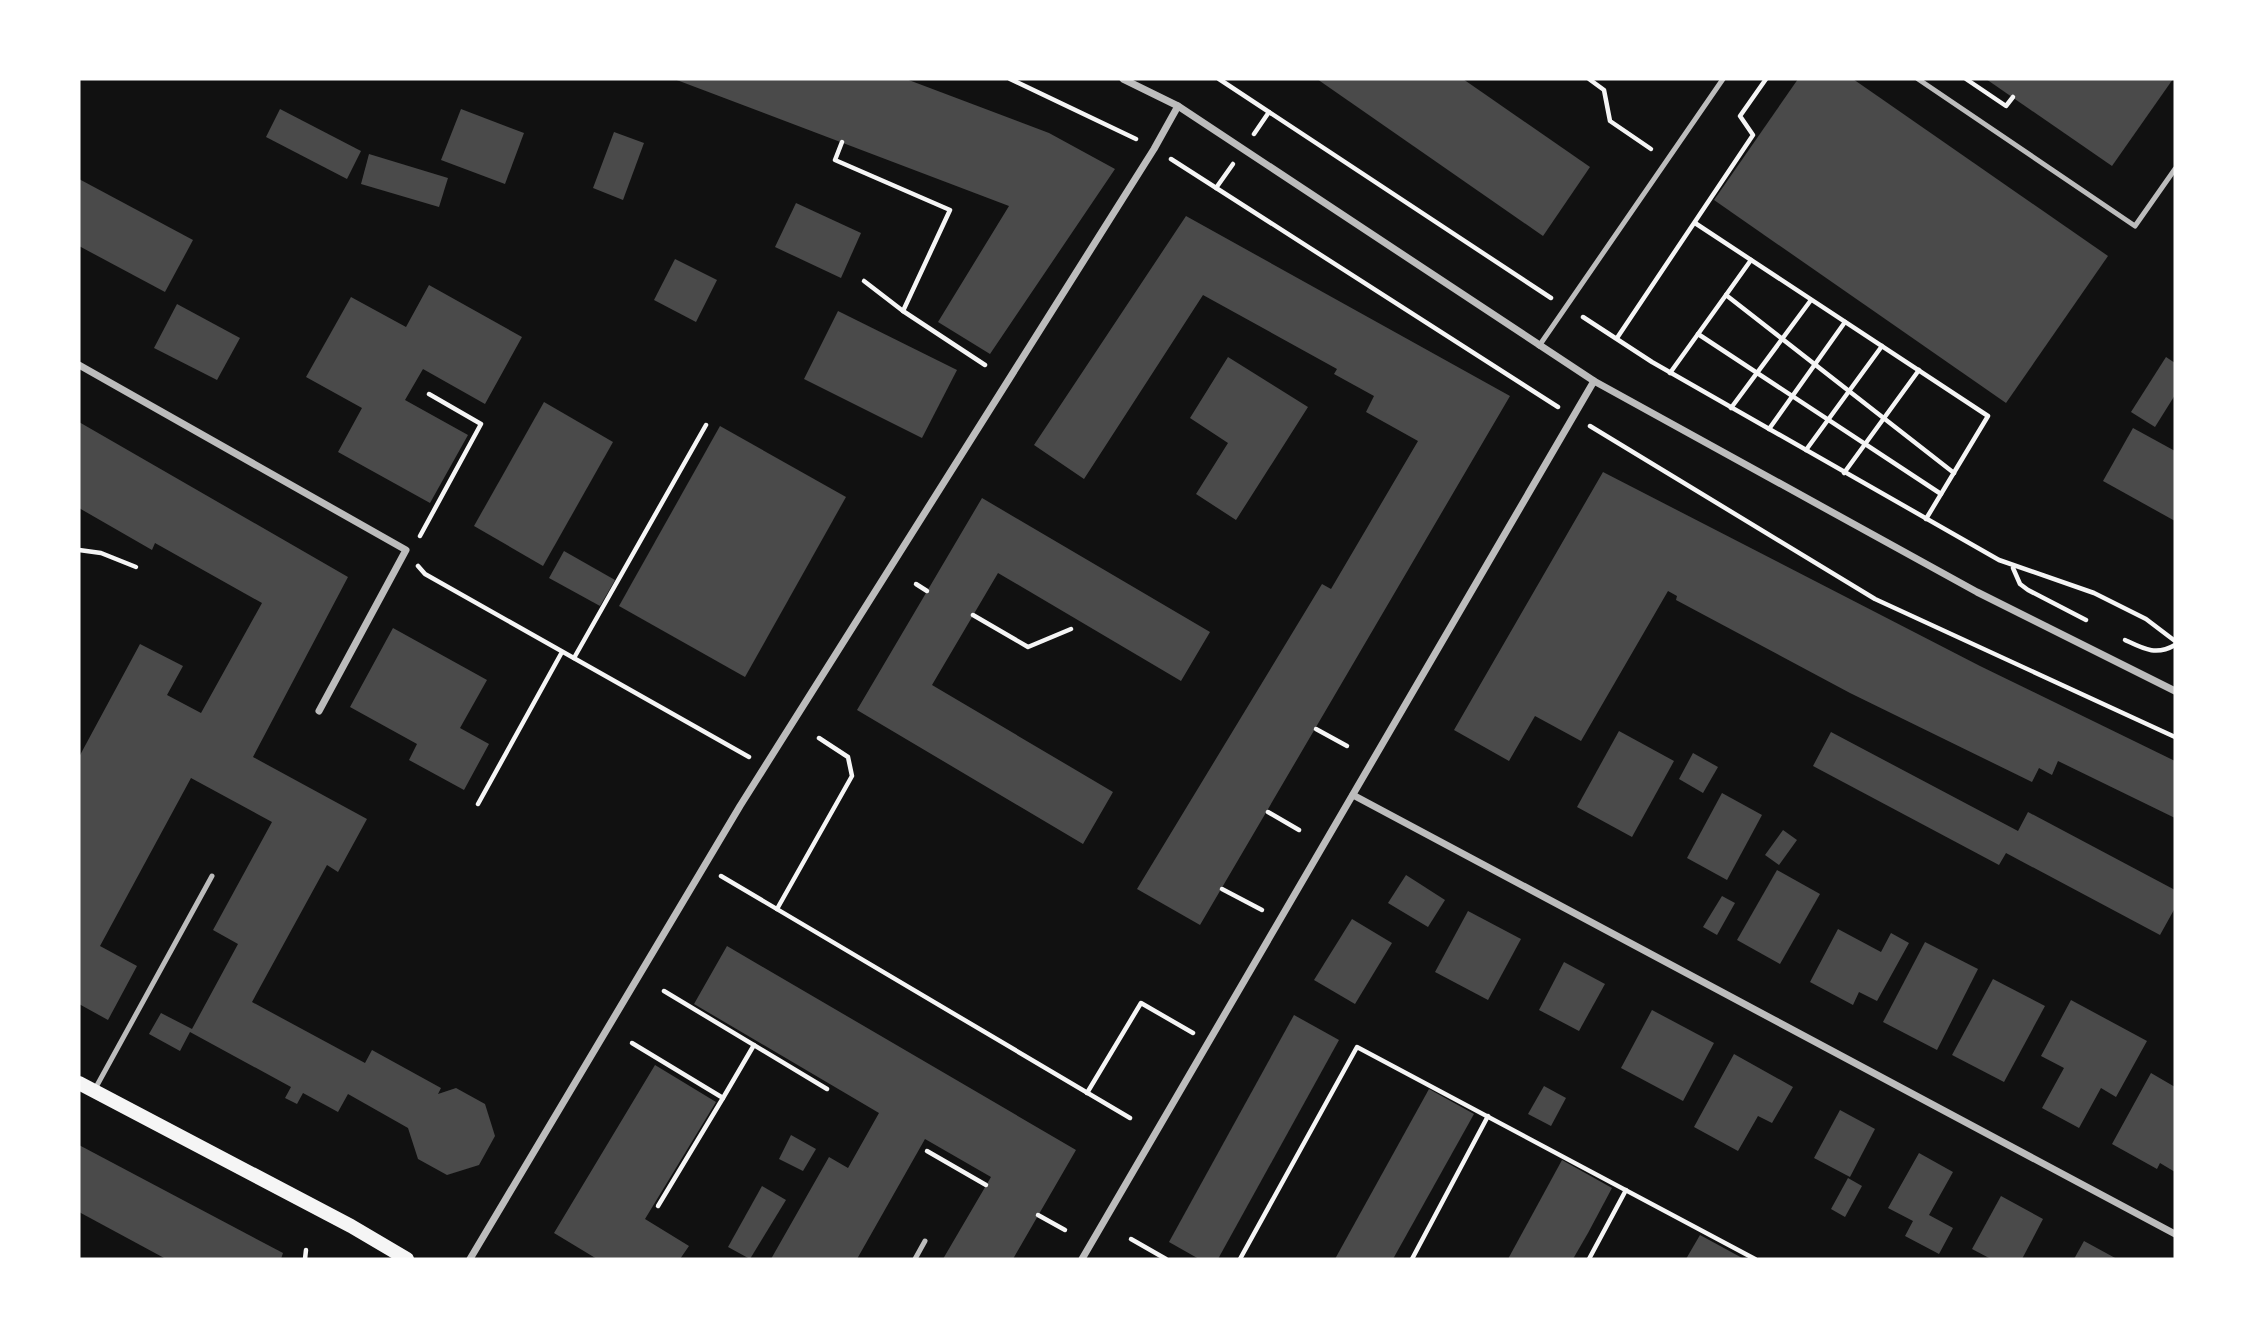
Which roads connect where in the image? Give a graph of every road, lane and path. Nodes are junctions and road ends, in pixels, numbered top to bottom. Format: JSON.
{"nodes":[{"id":1,"x":1010,"y":79,"type":"edge"},
{"id":2,"x":1123,"y":79,"type":"edge"},
{"id":3,"x":1219,"y":79,"type":"edge"},
{"id":4,"x":1589,"y":79,"type":"edge"},
{"id":5,"x":1723,"y":79,"type":"edge"},
{"id":6,"x":1766,"y":79,"type":"edge"},
{"id":7,"x":1918,"y":79,"type":"edge"},
{"id":8,"x":1966,"y":79,"type":"edge"},
{"id":9,"x":2012,"y":97,"type":"dead end"},
{"id":10,"x":1178,"y":106,"type":"junction"},
{"id":11,"x":842,"y":142,"type":"dead end"},
{"id":12,"x":1154,"y":149,"type":"junction"},
{"id":13,"x":1667,"y":160,"type":"junction"},
{"id":14,"x":2175,"y":169,"type":"edge"},
{"id":15,"x":1695,"y":223,"type":"junction"},
{"id":16,"x":1751,"y":260,"type":"junction"},
{"id":17,"x":864,"y":281,"type":"dead end"},
{"id":18,"x":1726,"y":295,"type":"junction"},
{"id":19,"x":1811,"y":300,"type":"junction"},
{"id":20,"x":1567,"y":308,"type":"junction"},
{"id":21,"x":904,"y":311,"type":"junction"},
{"id":22,"x":1845,"y":322,"type":"junction"},
{"id":23,"x":1698,"y":334,"type":"junction"},
{"id":24,"x":1617,"y":338,"type":"junction"},
{"id":25,"x":1782,"y":339,"type":"junction"},
{"id":26,"x":1539,"y":346,"type":"junction"},
{"id":27,"x":1882,"y":346,"type":"junction"},
{"id":28,"x":1815,"y":364,"type":"junction"},
{"id":29,"x":79,"y":365,"type":"edge"},
{"id":30,"x":985,"y":365,"type":"dead end"},
{"id":31,"x":1919,"y":370,"type":"junction"},
{"id":32,"x":1670,"y":373,"type":"junction"},
{"id":33,"x":1757,"y":373,"type":"junction"},
{"id":34,"x":1594,"y":381,"type":"junction"},
{"id":35,"x":1849,"y":391,"type":"junction"},
{"id":36,"x":429,"y":394,"type":"dead end"},
{"id":37,"x":1792,"y":396,"type":"junction"},
{"id":38,"x":1731,"y":408,"type":"junction"},
{"id":39,"x":1574,"y":416,"type":"junction"},
{"id":40,"x":1884,"y":418,"type":"junction"},
{"id":41,"x":1828,"y":420,"type":"junction"},
{"id":42,"x":706,"y":425,"type":"dead end"},
{"id":43,"x":1769,"y":429,"type":"junction"},
{"id":44,"x":1866,"y":444,"type":"junction"},
{"id":45,"x":1806,"y":450,"type":"junction"},
{"id":46,"x":1844,"y":472,"type":"junction"},
{"id":47,"x":1954,"y":473,"type":"junction"},
{"id":48,"x":1941,"y":494,"type":"junction"},
{"id":49,"x":1926,"y":519,"type":"junction"},
{"id":50,"x":79,"y":550,"type":"edge"},
{"id":51,"x":406,"y":550,"type":"junction"},
{"id":52,"x":136,"y":567,"type":"dead end"},
{"id":53,"x":2012,"y":567,"type":"junction"},
{"id":54,"x":916,"y":583,"type":"dead end"},
{"id":55,"x":927,"y":591,"type":"dead end"},
{"id":56,"x":973,"y":615,"type":"dead end"},
{"id":57,"x":2096,"y":625,"type":"dead end"},
{"id":58,"x":1071,"y":629,"type":"dead end"},
{"id":59,"x":2118,"y":636,"type":"dead end"},
{"id":60,"x":2175,"y":643,"type":"edge"},
{"id":61,"x":562,"y":652,"type":"junction"},
{"id":62,"x":574,"y":658,"type":"junction"},
{"id":63,"x":2175,"y":691,"type":"edge"},
{"id":64,"x":319,"y":711,"type":"dead end"},
{"id":65,"x":1316,"y":729,"type":"dead end"},
{"id":66,"x":2175,"y":737,"type":"edge"},
{"id":67,"x":819,"y":738,"type":"dead end"},
{"id":68,"x":1347,"y":746,"type":"dead end"},
{"id":69,"x":765,"y":766,"type":"junction"},
{"id":70,"x":1353,"y":795,"type":"junction"},
{"id":71,"x":478,"y":804,"type":"dead end"},
{"id":72,"x":1268,"y":812,"type":"dead end"},
{"id":73,"x":1299,"y":830,"type":"dead end"},
{"id":74,"x":704,"y":866,"type":"junction"},
{"id":75,"x":212,"y":876,"type":"dead end"},
{"id":76,"x":1222,"y":890,"type":"dead end"},
{"id":77,"x":777,"y":909,"type":"junction"},
{"id":78,"x":1280,"y":920,"type":"junction"},
{"id":79,"x":664,"y":991,"type":"dead end"},
{"id":80,"x":632,"y":1043,"type":"dead end"},
{"id":81,"x":1209,"y":1043,"type":"junction"},
{"id":82,"x":754,"y":1045,"type":"junction"},
{"id":83,"x":79,"y":1083,"type":"edge"},
{"id":84,"x":827,"y":1089,"type":"dead end"},
{"id":85,"x":94,"y":1091,"type":"junction"},
{"id":86,"x":1087,"y":1093,"type":"junction"},
{"id":87,"x":723,"y":1097,"type":"junction"},
{"id":88,"x":1488,"y":1116,"type":"junction"},
{"id":89,"x":1130,"y":1118,"type":"dead end"},
{"id":90,"x":927,"y":1152,"type":"dead end"},
{"id":91,"x":986,"y":1185,"type":"dead end"},
{"id":92,"x":1626,"y":1190,"type":"junction"},
{"id":93,"x":658,"y":1206,"type":"dead end"},
{"id":94,"x":1038,"y":1215,"type":"dead end"},
{"id":95,"x":1065,"y":1230,"type":"dead end"},
{"id":96,"x":2175,"y":1234,"type":"edge"},
{"id":97,"x":1130,"y":1239,"type":"dead end"},
{"id":98,"x":925,"y":1241,"type":"dead end"},
{"id":99,"x":306,"y":1250,"type":"dead end"},
{"id":100,"x":305,"y":1259,"type":"edge"},
{"id":101,"x":407,"y":1259,"type":"edge"},
{"id":102,"x":470,"y":1259,"type":"edge"},
{"id":103,"x":915,"y":1259,"type":"edge"},
{"id":104,"x":1082,"y":1259,"type":"edge"},
{"id":105,"x":1166,"y":1259,"type":"edge"},
{"id":106,"x":1240,"y":1259,"type":"edge"},
{"id":107,"x":1412,"y":1259,"type":"edge"},
{"id":108,"x":1589,"y":1259,"type":"edge"},
{"id":109,"x":1755,"y":1259,"type":"edge"}],
"edges":[{"from":1,"to":12,"type":"path"},
{"from":2,"to":10,"type":"street"},
{"from":3,"to":20,"type":"path"},
{"from":4,"to":13,"type":"path"},
{"from":5,"to":13,"type":"lane"},
{"from":6,"to":15,"type":"path"},
{"from":7,"to":14,"type":"lane"},
{"from":8,"to":9,"type":"path"},
{"from":10,"to":12,"type":"street"},
{"from":10,"to":26,"type":"street"},
{"from":11,"to":21,"type":"path"},
{"from":12,"to":39,"type":"path"},
{"from":12,"to":69,"type":"street"},
{"from":13,"to":20,"type":"lane"},
{"from":15,"to":16,"type":"path"},
{"from":15,"to":24,"type":"path"},
{"from":16,"to":18,"type":"path"},
{"from":16,"to":19,"type":"path"},
{"from":17,"to":21,"type":"path"},
{"from":18,"to":23,"type":"path"},
{"from":18,"to":25,"type":"path"},
{"from":19,"to":22,"type":"path"},
{"from":19,"to":25,"type":"path"},
{"from":20,"to":24,"type":"path"},
{"from":20,"to":26,"type":"lane"},
{"from":21,"to":30,"type":"path"},
{"from":22,"to":27,"type":"path"},
{"from":22,"to":28,"type":"path"},
{"from":23,"to":32,"type":"path"},
{"from":23,"to":33,"type":"path"},
{"from":24,"to":32,"type":"path"},
{"from":25,"to":28,"type":"path"},
{"from":25,"to":33,"type":"path"},
{"from":26,"to":34,"type":"street"},
{"from":27,"to":31,"type":"path"},
{"from":27,"to":35,"type":"path"},
{"from":28,"to":35,"type":"path"},
{"from":28,"to":37,"type":"path"},
{"from":29,"to":51,"type":"street"},
{"from":31,"to":40,"type":"path"},
{"from":31,"to":47,"type":"path"},
{"from":32,"to":38,"type":"path"},
{"from":33,"to":37,"type":"path"},
{"from":33,"to":38,"type":"path"},
{"from":34,"to":39,"type":"street"},
{"from":34,"to":63,"type":"street"},
{"from":35,"to":40,"type":"path"},
{"from":35,"to":41,"type":"path"},
{"from":36,"to":51,"type":"path"},
{"from":37,"to":41,"type":"path"},
{"from":37,"to":43,"type":"path"},
{"from":38,"to":43,"type":"path"},
{"from":39,"to":66,"type":"path"},
{"from":39,"to":70,"type":"street"},
{"from":40,"to":44,"type":"path"},
{"from":40,"to":47,"type":"path"},
{"from":41,"to":44,"type":"path"},
{"from":41,"to":45,"type":"path"},
{"from":42,"to":62,"type":"path"},
{"from":43,"to":45,"type":"path"},
{"from":44,"to":46,"type":"path"},
{"from":44,"to":48,"type":"path"},
{"from":45,"to":46,"type":"path"},
{"from":46,"to":49,"type":"path"},
{"from":47,"to":48,"type":"path"},
{"from":48,"to":49,"type":"path"},
{"from":49,"to":53,"type":"path"},
{"from":50,"to":52,"type":"path"},
{"from":51,"to":61,"type":"path"},
{"from":51,"to":64,"type":"street"},
{"from":53,"to":57,"type":"path"},
{"from":53,"to":60,"type":"path"},
{"from":54,"to":55,"type":"path"},
{"from":56,"to":58,"type":"path"},
{"from":59,"to":60,"type":"path"},
{"from":61,"to":62,"type":"path"},
{"from":61,"to":71,"type":"path"},
{"from":62,"to":69,"type":"path"},
{"from":65,"to":68,"type":"path"},
{"from":67,"to":77,"type":"path"},
{"from":69,"to":74,"type":"street"},
{"from":70,"to":78,"type":"street"},
{"from":70,"to":96,"type":"street"},
{"from":72,"to":73,"type":"path"},
{"from":74,"to":77,"type":"path"},
{"from":74,"to":102,"type":"street"},
{"from":75,"to":85,"type":"lane"},
{"from":76,"to":78,"type":"path"},
{"from":77,"to":86,"type":"path"},
{"from":78,"to":81,"type":"street"},
{"from":79,"to":82,"type":"path"},
{"from":80,"to":87,"type":"path"},
{"from":81,"to":86,"type":"path"},
{"from":81,"to":104,"type":"street"},
{"from":82,"to":84,"type":"path"},
{"from":82,"to":87,"type":"path"},
{"from":83,"to":85,"type":"main road"},
{"from":85,"to":101,"type":"main road"},
{"from":86,"to":89,"type":"path"},
{"from":87,"to":93,"type":"path"},
{"from":88,"to":92,"type":"path"},
{"from":88,"to":106,"type":"path"},
{"from":88,"to":107,"type":"path"},
{"from":90,"to":91,"type":"path"},
{"from":92,"to":108,"type":"path"},
{"from":92,"to":109,"type":"path"},
{"from":94,"to":95,"type":"path"},
{"from":97,"to":105,"type":"path"},
{"from":98,"to":103,"type":"lane"},
{"from":99,"to":100,"type":"path"}]}
